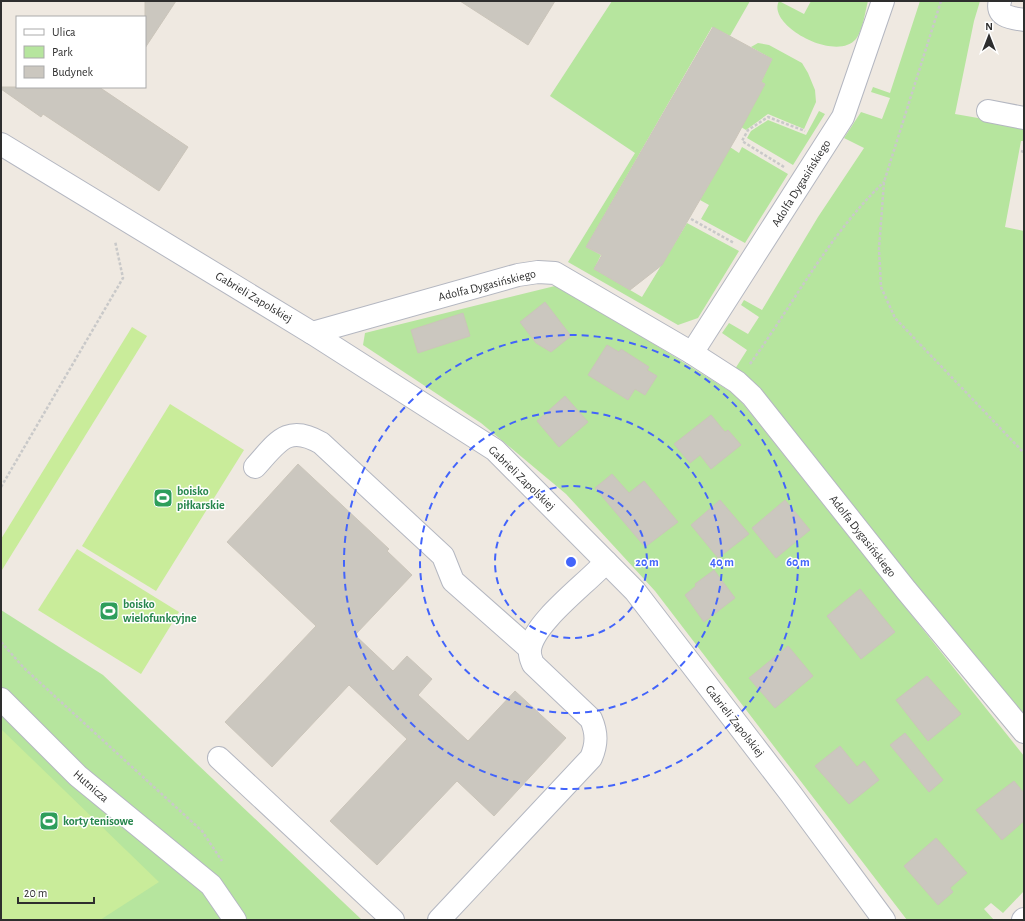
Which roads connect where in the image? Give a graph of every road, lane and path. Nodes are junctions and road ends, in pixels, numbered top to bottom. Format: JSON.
{"nodes":[{"id":1,"x":883,"y":1,"type":"edge"},
{"id":2,"x":941,"y":1,"type":"edge"},
{"id":3,"x":1000,"y":1,"type":"edge"},
{"id":4,"x":1024,"y":20,"type":"edge"},
{"id":5,"x":988,"y":111,"type":"dead end"},
{"id":6,"x":1024,"y":118,"type":"edge"},
{"id":7,"x":742,"y":141,"type":"dead end"},
{"id":8,"x":1,"y":144,"type":"edge"},
{"id":9,"x":787,"y":168,"type":"dead end"},
{"id":10,"x":884,"y":182,"type":"junction"},
{"id":11,"x":691,"y":219,"type":"dead end"},
{"id":12,"x":114,"y":235,"type":"dead end"},
{"id":13,"x":738,"y":245,"type":"dead end"},
{"id":14,"x":312,"y":332,"type":"junction"},
{"id":15,"x":692,"y":353,"type":"junction"},
{"id":16,"x":737,"y":382,"type":"junction"},
{"id":17,"x":1024,"y":453,"type":"edge"},
{"id":18,"x":255,"y":467,"type":"dead end"},
{"id":19,"x":1,"y":487,"type":"edge"},
{"id":20,"x":606,"y":562,"type":"junction"},
{"id":21,"x":1,"y":642,"type":"edge"},
{"id":22,"x":530,"y":649,"type":"junction"},
{"id":23,"x":1,"y":699,"type":"edge"},
{"id":24,"x":1024,"y":732,"type":"edge"},
{"id":25,"x":219,"y":758,"type":"dead end"},
{"id":26,"x":223,"y":863,"type":"dead end"},
{"id":27,"x":235,"y":920,"type":"edge"},
{"id":28,"x":393,"y":920,"type":"edge"},
{"id":29,"x":439,"y":920,"type":"edge"},
{"id":30,"x":884,"y":920,"type":"edge"}],
"edges":[{"from":1,"to":15,"type":"street","name":"Adolfa Dygasińskiego"},
{"from":2,"to":10,"type":"path"},
{"from":3,"to":4,"type":"street"},
{"from":5,"to":6,"type":"street"},
{"from":7,"to":9,"type":"path"},
{"from":8,"to":14,"type":"street","name":"Gabrieli Zapolskiej"},
{"from":10,"to":16,"type":"path"},
{"from":10,"to":17,"type":"path"},
{"from":11,"to":13,"type":"path"},
{"from":12,"to":19,"type":"path"},
{"from":14,"to":15,"type":"street","name":"Adolfa Dygasińskiego"},
{"from":14,"to":20,"type":"street","name":"Gabrieli Zapolskiej"},
{"from":15,"to":16,"type":"street","name":"Adolfa Dygasińskiego"},
{"from":16,"to":24,"type":"street","name":"Adolfa Dygasińskiego"},
{"from":18,"to":22,"type":"street"},
{"from":20,"to":22,"type":"street"},
{"from":20,"to":30,"type":"street","name":"Gabrieli Zapolskiej"},
{"from":21,"to":26,"type":"path"},
{"from":22,"to":29,"type":"street"},
{"from":23,"to":27,"type":"street","name":"Hutnicza"},
{"from":25,"to":28,"type":"street"}]}
